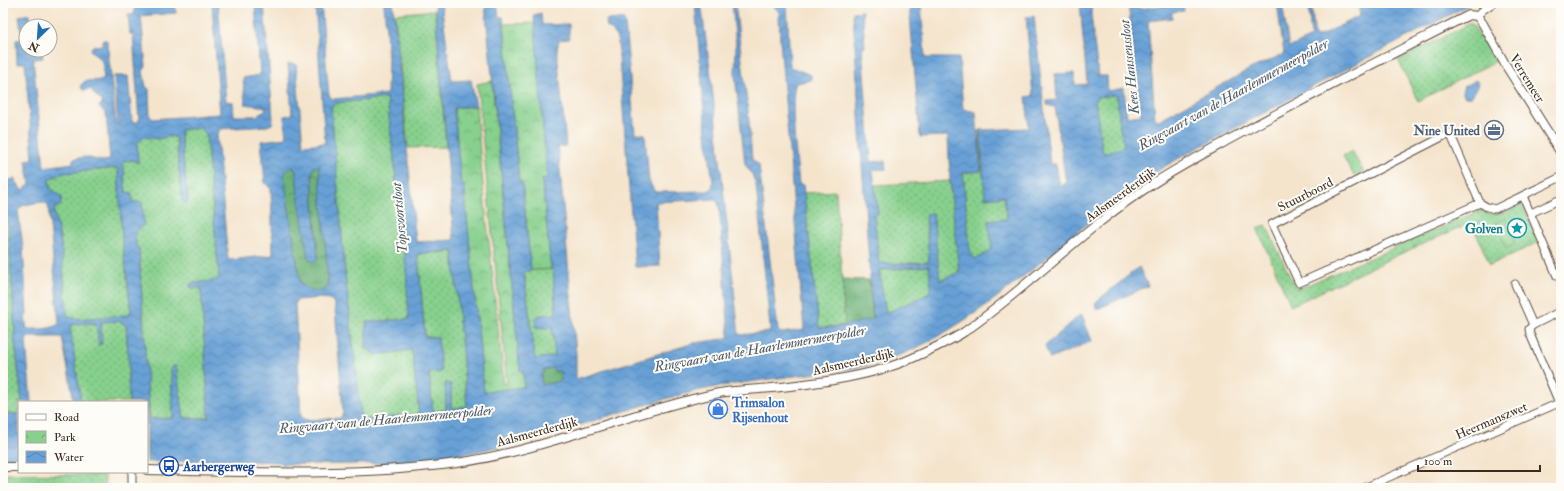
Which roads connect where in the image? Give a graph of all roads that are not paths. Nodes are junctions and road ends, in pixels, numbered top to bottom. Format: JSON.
{"nodes":[{"id":1,"x":1493,"y":3,"type":"edge"},
{"id":2,"x":1477,"y":16,"type":"junction"},
{"id":3,"x":1561,"y":153,"type":"edge"},
{"id":4,"x":1561,"y":177,"type":"edge"},
{"id":5,"x":1523,"y":196,"type":"junction"},
{"id":6,"x":1561,"y":199,"type":"edge"},
{"id":7,"x":1480,"y":203,"type":"junction"},
{"id":8,"x":1531,"y":213,"type":"junction"},
{"id":9,"x":1561,"y":274,"type":"edge"},
{"id":10,"x":1515,"y":284,"type":"dead end"},
{"id":11,"x":1561,"y":311,"type":"edge"},
{"id":12,"x":1533,"y":325,"type":"junction"},
{"id":13,"x":1560,"y":403,"type":"edge"},
{"id":14,"x":3,"y":467,"type":"edge"},
{"id":15,"x":18,"y":467,"type":"edge"},
{"id":16,"x":148,"y":470,"type":"edge"},
{"id":17,"x":132,"y":473,"type":"edge"},
{"id":18,"x":132,"y":488,"type":"edge"},
{"id":19,"x":1364,"y":488,"type":"edge"}],
"edges":[{"from":1,"to":2,"type":"street","name":"Aalsmeerderdijk"},
{"from":2,"to":3,"type":"street","name":"Verremeer"},
{"from":2,"to":16,"type":"street","name":"Aalsmeerderdijk"},
{"from":4,"to":5,"type":"street"},
{"from":5,"to":7,"type":"street"},
{"from":5,"to":8,"type":"street"},
{"from":6,"to":8,"type":"street"},
{"from":7,"to":7,"type":"street","name":"Stuurboord"},
{"from":8,"to":9,"type":"street"},
{"from":10,"to":12,"type":"street"},
{"from":11,"to":12,"type":"street"},
{"from":12,"to":13,"type":"street"},
{"from":13,"to":19,"type":"street","name":"Heermanszwet"},
{"from":14,"to":15,"type":"street"},
{"from":17,"to":18,"type":"street"}]}
